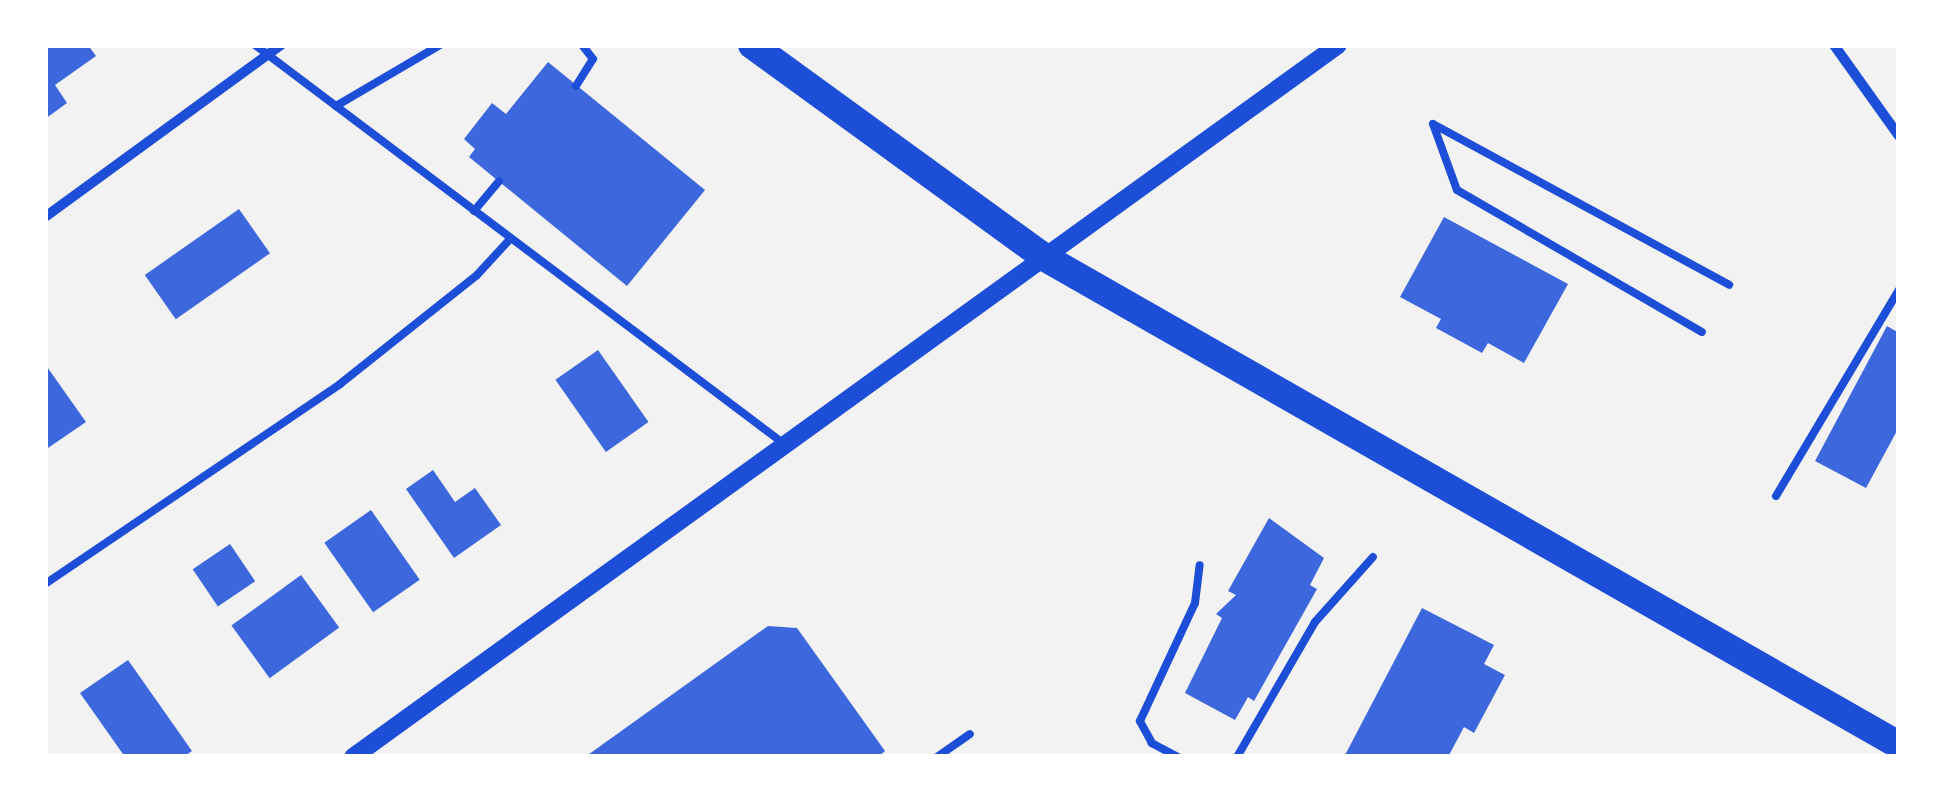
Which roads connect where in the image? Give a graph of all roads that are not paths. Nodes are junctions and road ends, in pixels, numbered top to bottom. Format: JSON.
{"nodes":[{"id":1,"x":255,"y":45,"type":"edge"},
{"id":2,"x":281,"y":45,"type":"edge"},
{"id":3,"x":440,"y":45,"type":"edge"},
{"id":4,"x":582,"y":45,"type":"edge"},
{"id":5,"x":752,"y":45,"type":"edge"},
{"id":6,"x":1338,"y":45,"type":"edge"},
{"id":7,"x":1834,"y":45,"type":"edge"},
{"id":8,"x":268,"y":55,"type":"junction"},
{"id":9,"x":576,"y":86,"type":"dead end"},
{"id":10,"x":336,"y":106,"type":"junction"},
{"id":11,"x":1899,"y":136,"type":"edge"},
{"id":12,"x":499,"y":181,"type":"dead end"},
{"id":13,"x":474,"y":210,"type":"junction"},
{"id":14,"x":45,"y":217,"type":"edge"},
{"id":15,"x":510,"y":238,"type":"junction"},
{"id":16,"x":1044,"y":257,"type":"junction"},
{"id":17,"x":1729,"y":285,"type":"dead end"},
{"id":18,"x":1899,"y":290,"type":"edge"},
{"id":19,"x":1702,"y":332,"type":"dead end"},
{"id":20,"x":786,"y":446,"type":"junction"},
{"id":21,"x":1776,"y":496,"type":"dead end"},
{"id":22,"x":1372,"y":558,"type":"dead end"},
{"id":23,"x":1200,"y":565,"type":"dead end"},
{"id":24,"x":45,"y":584,"type":"edge"},
{"id":25,"x":970,"y":734,"type":"dead end"},
{"id":26,"x":1899,"y":745,"type":"edge"},
{"id":27,"x":353,"y":757,"type":"edge"},
{"id":28,"x":937,"y":757,"type":"edge"},
{"id":29,"x":1178,"y":757,"type":"edge"},
{"id":30,"x":1238,"y":757,"type":"edge"}],
"edges":[{"from":1,"to":8,"type":"lane"},
{"from":2,"to":8,"type":"street"},
{"from":3,"to":10,"type":"lane"},
{"from":4,"to":9,"type":"lane"},
{"from":5,"to":16,"type":"highway"},
{"from":6,"to":16,"type":"street"},
{"from":7,"to":11,"type":"street"},
{"from":8,"to":10,"type":"lane"},
{"from":8,"to":14,"type":"street"},
{"from":10,"to":13,"type":"lane"},
{"from":12,"to":13,"type":"lane"},
{"from":13,"to":15,"type":"lane"},
{"from":15,"to":20,"type":"lane"},
{"from":15,"to":24,"type":"lane"},
{"from":16,"to":20,"type":"street"},
{"from":16,"to":26,"type":"highway"},
{"from":17,"to":19,"type":"lane"},
{"from":18,"to":21,"type":"lane"},
{"from":20,"to":27,"type":"street"},
{"from":22,"to":30,"type":"lane"},
{"from":23,"to":29,"type":"lane"},
{"from":25,"to":28,"type":"lane"}]}
